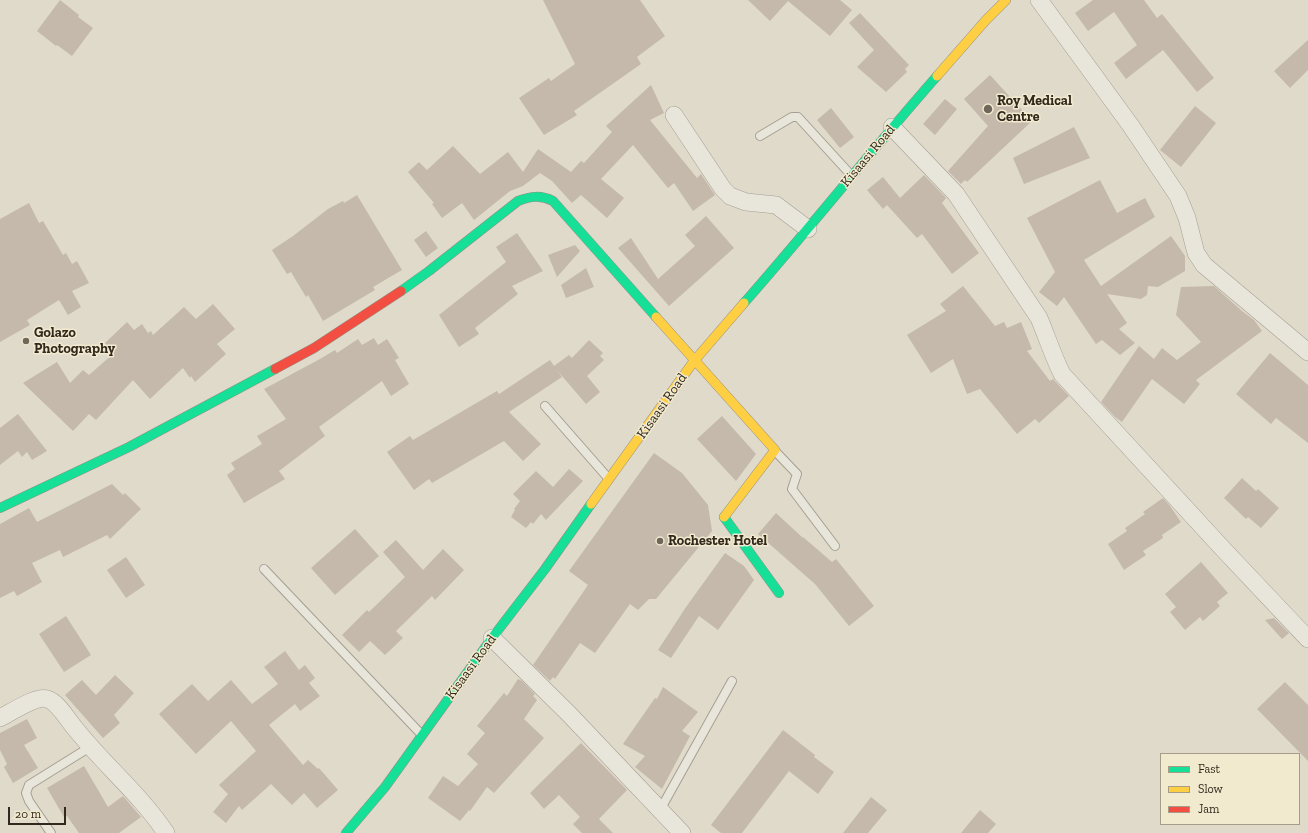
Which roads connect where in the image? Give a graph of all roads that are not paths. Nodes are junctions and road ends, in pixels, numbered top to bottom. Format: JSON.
{"nodes":[{"id":1,"x":1006,"y":0,"type":"edge"},
{"id":2,"x":1039,"y":0,"type":"edge"},
{"id":3,"x":674,"y":115,"type":"dead end"},
{"id":4,"x":892,"y":127,"type":"junction"},
{"id":5,"x":760,"y":136,"type":"dead end"},
{"id":6,"x":852,"y":176,"type":"junction"},
{"id":7,"x":808,"y":230,"type":"junction"},
{"id":8,"x":1308,"y":352,"type":"edge"},
{"id":9,"x":694,"y":361,"type":"junction"},
{"id":10,"x":545,"y":406,"type":"dead end"},
{"id":11,"x":775,"y":450,"type":"junction"},
{"id":12,"x":610,"y":480,"type":"junction"},
{"id":13,"x":1,"y":506,"type":"edge"},
{"id":14,"x":834,"y":546,"type":"dead end"},
{"id":15,"x":264,"y":570,"type":"dead end"},
{"id":16,"x":779,"y":593,"type":"dead end"},
{"id":17,"x":492,"y":638,"type":"junction"},
{"id":18,"x":1308,"y":639,"type":"edge"},
{"id":19,"x":732,"y":681,"type":"dead end"},
{"id":20,"x":0,"y":718,"type":"edge"},
{"id":21,"x":422,"y":735,"type":"junction"},
{"id":22,"x":90,"y":747,"type":"junction"},
{"id":23,"x":660,"y":810,"type":"junction"},
{"id":24,"x":51,"y":833,"type":"edge"},
{"id":25,"x":166,"y":833,"type":"edge"},
{"id":26,"x":346,"y":833,"type":"edge"},
{"id":27,"x":682,"y":833,"type":"edge"}],
"edges":[{"from":1,"to":4,"type":"street","name":"Kisaasi Road"},
{"from":2,"to":8,"type":"street"},
{"from":3,"to":7,"type":"street"},
{"from":4,"to":6,"type":"street","name":"Kisaasi Road"},
{"from":4,"to":18,"type":"street"},
{"from":5,"to":6,"type":"lane"},
{"from":6,"to":7,"type":"street","name":"Kisaasi Road"},
{"from":7,"to":9,"type":"street","name":"Kisaasi Road"},
{"from":9,"to":11,"type":"street"},
{"from":9,"to":12,"type":"street","name":"Kisaasi Road"},
{"from":9,"to":13,"type":"street"},
{"from":10,"to":12,"type":"lane"},
{"from":11,"to":14,"type":"lane"},
{"from":11,"to":16,"type":"street"},
{"from":12,"to":17,"type":"street","name":"Kisaasi Road"},
{"from":15,"to":21,"type":"lane"},
{"from":17,"to":21,"type":"street","name":"Kisaasi Road"},
{"from":17,"to":23,"type":"street"},
{"from":19,"to":23,"type":"lane"},
{"from":20,"to":22,"type":"street"},
{"from":21,"to":26,"type":"street","name":"Kisaasi Road"},
{"from":22,"to":24,"type":"lane"},
{"from":22,"to":25,"type":"street"},
{"from":23,"to":27,"type":"street"}]}
